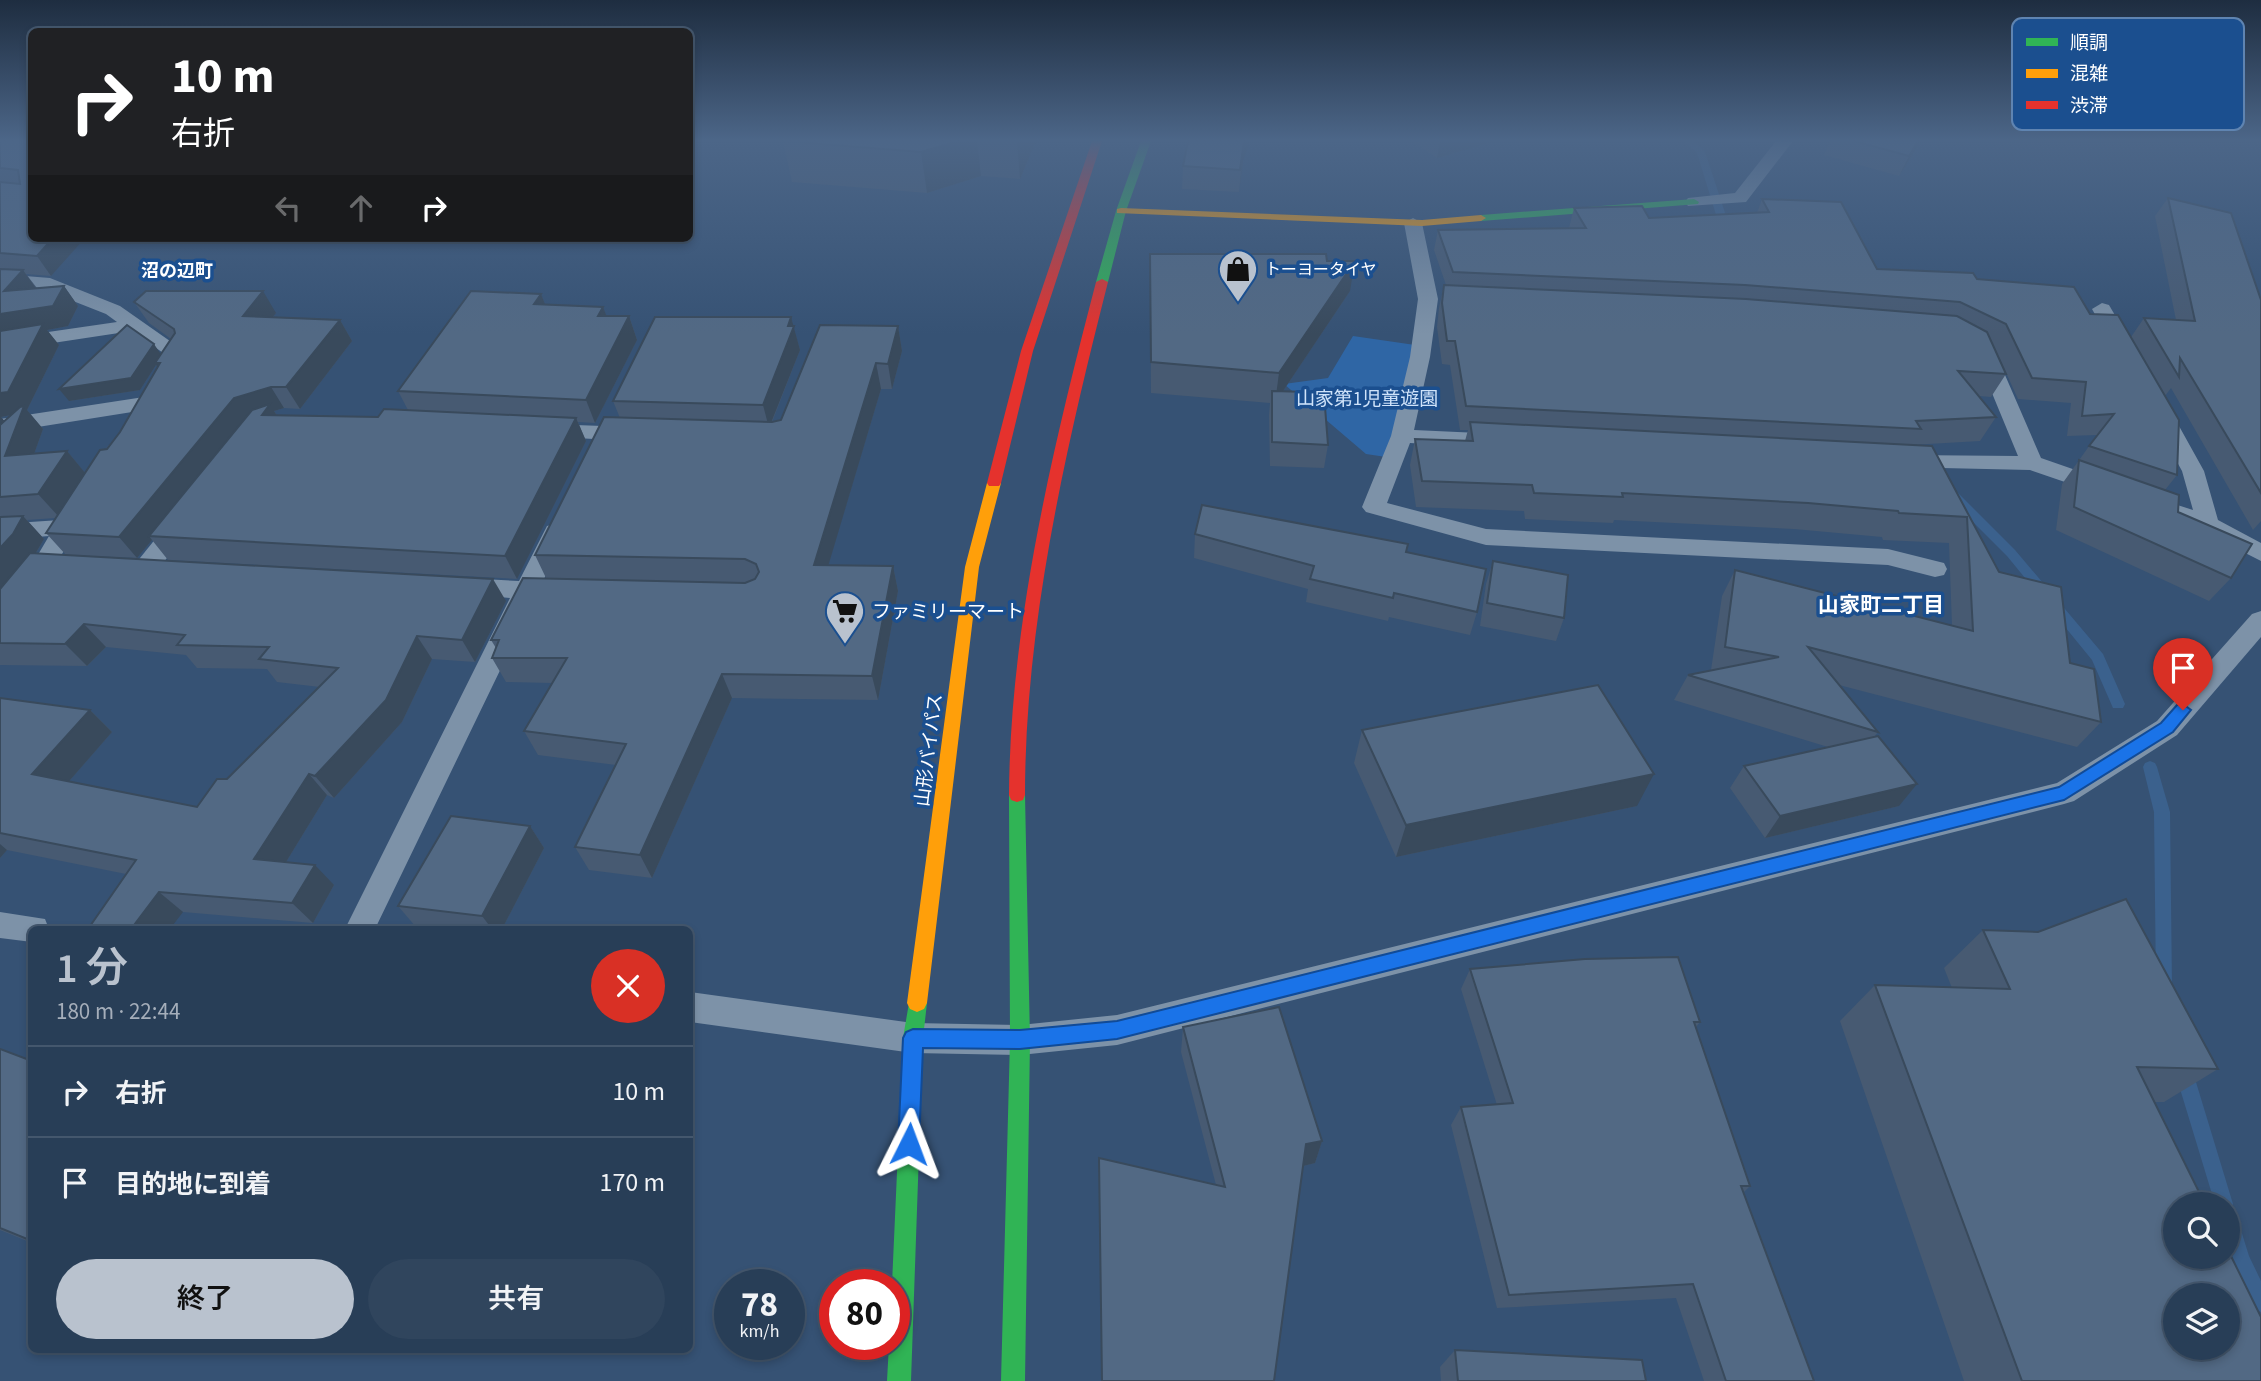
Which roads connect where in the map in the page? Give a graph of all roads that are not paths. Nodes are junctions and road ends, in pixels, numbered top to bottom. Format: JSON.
{"nodes":[{"id":1,"x":1076,"y":205,"type":"edge"},
{"id":2,"x":1123,"y":205,"type":"edge"},
{"id":3,"x":1648,"y":205,"type":"edge"},
{"id":4,"x":1121,"y":211,"type":"junction"},
{"id":5,"x":1413,"y":223,"type":"junction"},
{"id":6,"x":0,"y":280,"type":"edge"},
{"id":7,"x":2102,"y":309,"type":"dead end"},
{"id":8,"x":135,"y":325,"type":"junction"},
{"id":9,"x":1972,"y":343,"type":"edge"},
{"id":10,"x":0,"y":345,"type":"edge"},
{"id":11,"x":2135,"y":367,"type":"edge"},
{"id":12,"x":2148,"y":390,"type":"edge"},
{"id":13,"x":144,"y":404,"type":"junction"},
{"id":14,"x":615,"y":410,"type":"edge"},
{"id":15,"x":0,"y":426,"type":"edge"},
{"id":16,"x":130,"y":427,"type":"edge"},
{"id":17,"x":534,"y":431,"type":"edge"},
{"id":18,"x":603,"y":433,"type":"junction"},
{"id":19,"x":644,"y":435,"type":"edge"},
{"id":20,"x":1402,"y":436,"type":"junction"},
{"id":21,"x":1527,"y":442,"type":"edge"},
{"id":22,"x":591,"y":458,"type":"edge"},
{"id":23,"x":1886,"y":462,"type":"edge"},
{"id":24,"x":2032,"y":463,"type":"junction"},
{"id":25,"x":88,"y":494,"type":"edge"},
{"id":26,"x":2120,"y":494,"type":"edge"},
{"id":27,"x":2145,"y":502,"type":"edge"},
{"id":28,"x":568,"y":506,"type":"edge"},
{"id":29,"x":193,"y":508,"type":"edge"},
{"id":30,"x":2208,"y":524,"type":"junction"},
{"id":31,"x":67,"y":527,"type":"junction"},
{"id":32,"x":0,"y":532,"type":"edge"},
{"id":33,"x":2261,"y":553,"type":"edge"},
{"id":34,"x":44,"y":564,"type":"junction"},
{"id":35,"x":69,"y":565,"type":"edge"},
{"id":36,"x":120,"y":568,"type":"edge"},
{"id":37,"x":145,"y":569,"type":"junction"},
{"id":38,"x":1935,"y":569,"type":"dead end"},
{"id":39,"x":171,"y":570,"type":"edge"},
{"id":40,"x":442,"y":586,"type":"edge"},
{"id":41,"x":526,"y":591,"type":"junction"},
{"id":42,"x":579,"y":592,"type":"edge"},
{"id":43,"x":0,"y":618,"type":"edge"},
{"id":44,"x":2261,"y":620,"type":"edge"},
{"id":45,"x":0,"y":925,"type":"edge"},
{"id":46,"x":360,"y":926,"type":"edge"},
{"id":47,"x":28,"y":928,"type":"edge"},
{"id":48,"x":693,"y":1007,"type":"edge"},
{"id":49,"x":913,"y":1038,"type":"junction"},
{"id":50,"x":1020,"y":1040,"type":"junction"},
{"id":51,"x":899,"y":1381,"type":"edge"},
{"id":52,"x":1013,"y":1381,"type":"edge"}],
"edges":[{"from":1,"to":49,"type":"main road","name":"山形バイパス"},
{"from":2,"to":4,"type":"main road"},
{"from":3,"to":5,"type":"main road"},
{"from":4,"to":5,"type":"main road"},
{"from":4,"to":50,"type":"main road"},
{"from":5,"to":20,"type":"lane"},
{"from":6,"to":8,"type":"lane"},
{"from":7,"to":11,"type":"lane"},
{"from":8,"to":10,"type":"lane"},
{"from":8,"to":13,"type":"lane"},
{"from":9,"to":24,"type":"lane"},
{"from":12,"to":30,"type":"lane"},
{"from":13,"to":15,"type":"lane"},
{"from":13,"to":16,"type":"lane"},
{"from":14,"to":18,"type":"lane"},
{"from":17,"to":18,"type":"lane"},
{"from":18,"to":19,"type":"lane"},
{"from":18,"to":22,"type":"lane"},
{"from":20,"to":21,"type":"lane"},
{"from":20,"to":38,"type":"lane"},
{"from":23,"to":24,"type":"lane"},
{"from":24,"to":26,"type":"lane"},
{"from":25,"to":31,"type":"lane"},
{"from":27,"to":30,"type":"lane"},
{"from":28,"to":41,"type":"lane"},
{"from":29,"to":37,"type":"lane"},
{"from":30,"to":33,"type":"lane"},
{"from":31,"to":32,"type":"lane"},
{"from":31,"to":34,"type":"lane"},
{"from":34,"to":35,"type":"lane"},
{"from":34,"to":43,"type":"lane"},
{"from":36,"to":37,"type":"lane"},
{"from":37,"to":39,"type":"lane"},
{"from":40,"to":41,"type":"lane"},
{"from":41,"to":42,"type":"lane"},
{"from":41,"to":46,"type":"lane"},
{"from":44,"to":50,"type":"lane"},
{"from":45,"to":47,"type":"lane"},
{"from":48,"to":49,"type":"lane"},
{"from":49,"to":50,"type":"lane"},
{"from":49,"to":51,"type":"main road","name":"山形バイパス"},
{"from":50,"to":52,"type":"main road"}]}
